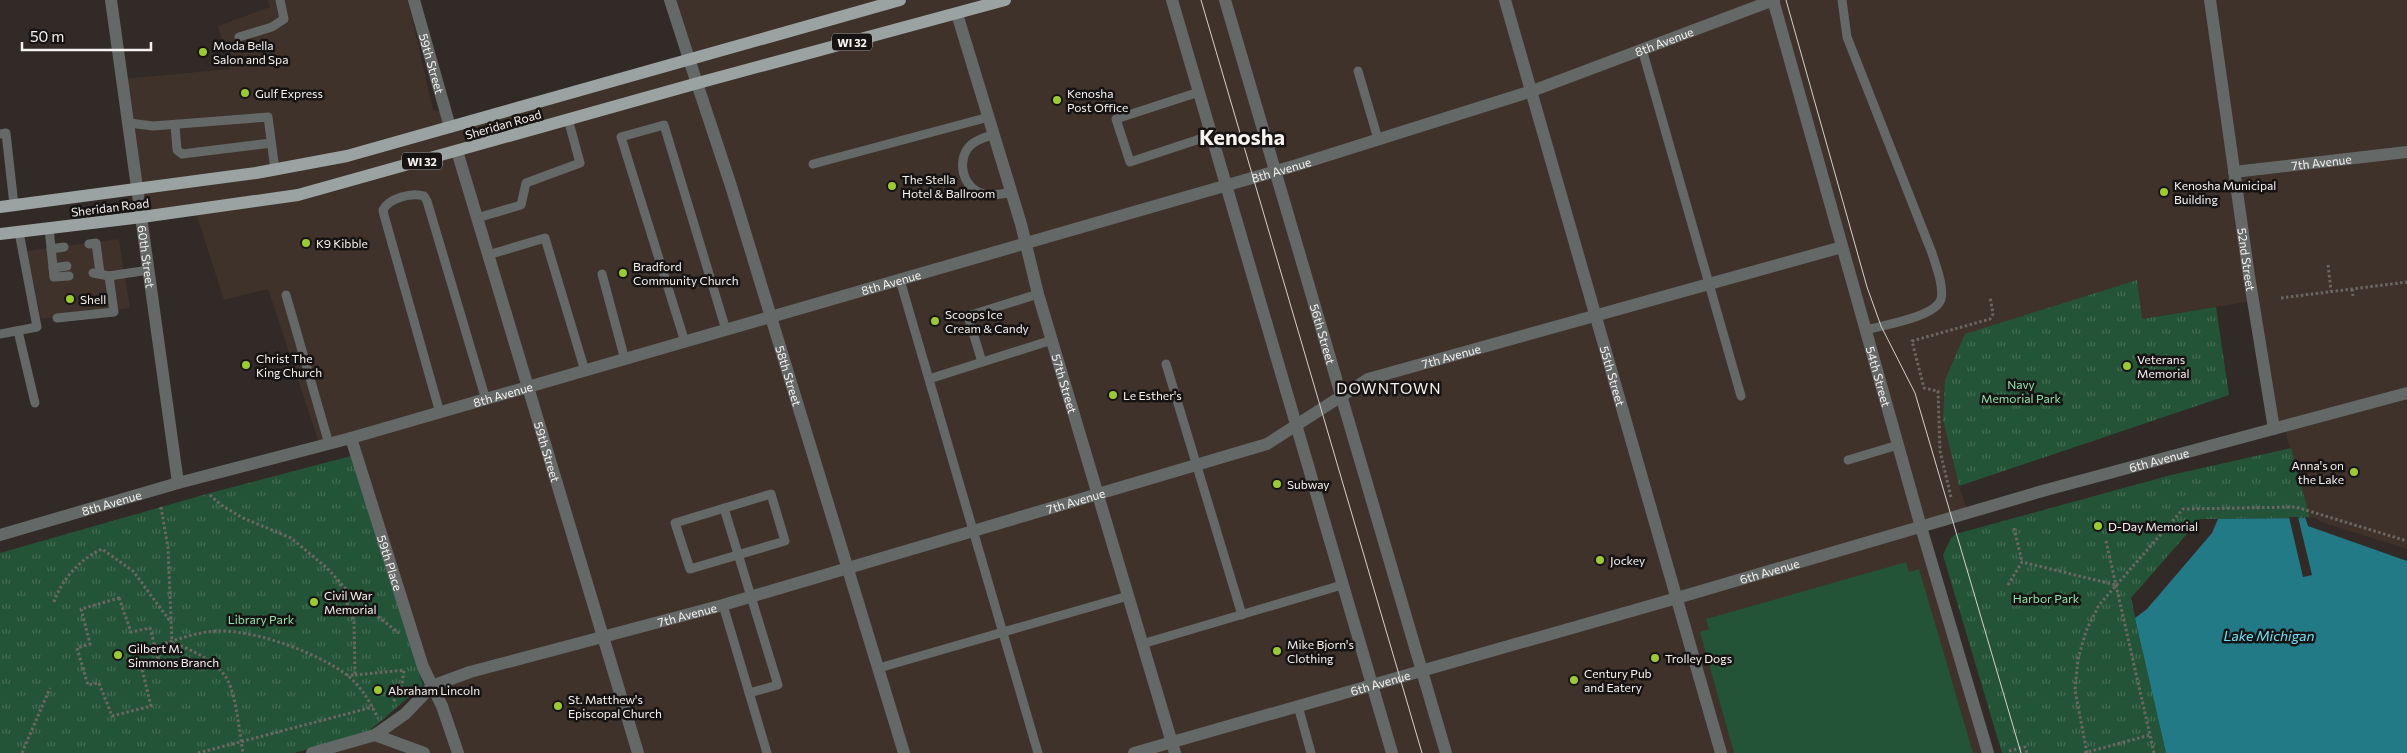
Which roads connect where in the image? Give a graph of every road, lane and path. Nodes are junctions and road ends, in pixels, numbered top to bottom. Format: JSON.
{"nodes":[{"id":1,"x":111,"y":0,"type":"edge"},
{"id":2,"x":280,"y":0,"type":"edge"},
{"id":3,"x":414,"y":0,"type":"edge"},
{"id":4,"x":670,"y":0,"type":"edge"},
{"id":5,"x":900,"y":0,"type":"edge"},
{"id":6,"x":1005,"y":0,"type":"edge"},
{"id":7,"x":1172,"y":0,"type":"edge"},
{"id":8,"x":1225,"y":0,"type":"edge"},
{"id":9,"x":1506,"y":0,"type":"edge"},
{"id":10,"x":1773,"y":0,"type":"edge"},
{"id":11,"x":1842,"y":0,"type":"edge"},
{"id":12,"x":2210,"y":0,"type":"edge"},
{"id":13,"x":957,"y":14,"type":"junction"},
{"id":14,"x":239,"y":37,"type":"dead end"},
{"id":15,"x":1642,"y":49,"type":"junction"},
{"id":16,"x":688,"y":59,"type":"junction"},
{"id":17,"x":1358,"y":71,"type":"dead end"},
{"id":18,"x":698,"y":83,"type":"junction"},
{"id":19,"x":1532,"y":91,"type":"junction"},
{"id":20,"x":1199,"y":92,"type":"junction"},
{"id":21,"x":989,"y":117,"type":"junction"},
{"id":22,"x":568,"y":119,"type":"junction"},
{"id":23,"x":129,"y":123,"type":"junction"},
{"id":24,"x":175,"y":125,"type":"junction"},
{"id":25,"x":450,"y":127,"type":"junction"},
{"id":26,"x":0,"y":134,"type":"edge"},
{"id":27,"x":994,"y":134,"type":"junction"},
{"id":28,"x":1212,"y":135,"type":"junction"},
{"id":29,"x":1378,"y":139,"type":"junction"},
{"id":30,"x":271,"y":143,"type":"junction"},
{"id":31,"x":457,"y":151,"type":"junction"},
{"id":32,"x":2407,"y":152,"type":"edge"},
{"id":33,"x":813,"y":164,"type":"dead end"},
{"id":34,"x":275,"y":170,"type":"junction"},
{"id":35,"x":1277,"y":171,"type":"junction"},
{"id":36,"x":2234,"y":172,"type":"junction"},
{"id":37,"x":1227,"y":186,"type":"junction"},
{"id":38,"x":138,"y":188,"type":"junction"},
{"id":39,"x":1012,"y":192,"type":"junction"},
{"id":40,"x":14,"y":205,"type":"junction"},
{"id":41,"x":0,"y":207,"type":"edge"},
{"id":42,"x":142,"y":217,"type":"junction"},
{"id":43,"x":477,"y":218,"type":"junction"},
{"id":44,"x":49,"y":228,"type":"junction"},
{"id":45,"x":19,"y":232,"type":"junction"},
{"id":46,"x":0,"y":234,"type":"edge"},
{"id":47,"x":89,"y":244,"type":"dead end"},
{"id":48,"x":1026,"y":245,"type":"junction"},
{"id":49,"x":64,"y":247,"type":"dead end"},
{"id":50,"x":1842,"y":247,"type":"junction"},
{"id":51,"x":51,"y":248,"type":"junction"},
{"id":52,"x":488,"y":255,"type":"junction"},
{"id":53,"x":2328,"y":265,"type":"dead end"},
{"id":54,"x":67,"y":266,"type":"dead end"},
{"id":55,"x":53,"y":268,"type":"junction"},
{"id":56,"x":149,"y":270,"type":"junction"},
{"id":57,"x":100,"y":274,"type":"junction"},
{"id":58,"x":602,"y":274,"type":"dead end"},
{"id":59,"x":68,"y":276,"type":"dead end"},
{"id":60,"x":900,"y":280,"type":"junction"},
{"id":61,"x":2407,"y":282,"type":"edge"},
{"id":62,"x":1710,"y":286,"type":"junction"},
{"id":63,"x":2352,"y":289,"type":"junction"},
{"id":64,"x":2331,"y":291,"type":"junction"},
{"id":65,"x":1038,"y":294,"type":"junction"},
{"id":66,"x":286,"y":295,"type":"dead end"},
{"id":67,"x":2353,"y":296,"type":"dead end"},
{"id":68,"x":1990,"y":297,"type":"dead end"},
{"id":69,"x":2281,"y":298,"type":"dead end"},
{"id":70,"x":771,"y":316,"type":"junction"},
{"id":71,"x":1596,"y":316,"type":"junction"},
{"id":72,"x":57,"y":318,"type":"dead end"},
{"id":73,"x":726,"y":330,"type":"junction"},
{"id":74,"x":1866,"y":330,"type":"junction"},
{"id":75,"x":18,"y":331,"type":"junction"},
{"id":76,"x":0,"y":334,"type":"edge"},
{"id":77,"x":1052,"y":340,"type":"junction"},
{"id":78,"x":685,"y":342,"type":"junction"},
{"id":79,"x":625,"y":360,"type":"junction"},
{"id":80,"x":982,"y":362,"type":"junction"},
{"id":81,"x":1166,"y":364,"type":"dead end"},
{"id":82,"x":585,"y":372,"type":"junction"},
{"id":83,"x":929,"y":379,"type":"junction"},
{"id":84,"x":528,"y":388,"type":"junction"},
{"id":85,"x":2407,"y":393,"type":"edge"},
{"id":86,"x":1341,"y":396,"type":"junction"},
{"id":87,"x":1741,"y":396,"type":"dead end"},
{"id":88,"x":486,"y":400,"type":"junction"},
{"id":89,"x":35,"y":403,"type":"dead end"},
{"id":90,"x":440,"y":413,"type":"junction"},
{"id":91,"x":1295,"y":426,"type":"junction"},
{"id":92,"x":2274,"y":430,"type":"junction"},
{"id":93,"x":351,"y":438,"type":"junction"},
{"id":94,"x":329,"y":444,"type":"junction"},
{"id":95,"x":1898,"y":445,"type":"junction"},
{"id":96,"x":1848,"y":460,"type":"dead end"},
{"id":97,"x":1197,"y":465,"type":"junction"},
{"id":98,"x":178,"y":483,"type":"junction"},
{"id":99,"x":210,"y":495,"type":"dead end"},
{"id":100,"x":1098,"y":495,"type":"junction"},
{"id":101,"x":1952,"y":497,"type":"dead end"},
{"id":102,"x":160,"y":507,"type":"dead end"},
{"id":103,"x":724,"y":508,"type":"junction"},
{"id":104,"x":1921,"y":526,"type":"junction"},
{"id":105,"x":2014,"y":528,"type":"dead end"},
{"id":106,"x":973,"y":530,"type":"junction"},
{"id":107,"x":0,"y":535,"type":"edge"},
{"id":108,"x":2106,"y":541,"type":"dead end"},
{"id":109,"x":2407,"y":541,"type":"edge"},
{"id":110,"x":102,"y":543,"type":"dead end"},
{"id":111,"x":102,"y":549,"type":"junction"},
{"id":112,"x":738,"y":555,"type":"junction"},
{"id":113,"x":2022,"y":562,"type":"junction"},
{"id":114,"x":848,"y":566,"type":"junction"},
{"id":115,"x":339,"y":581,"type":"junction"},
{"id":116,"x":1342,"y":585,"type":"junction"},
{"id":117,"x":2008,"y":585,"type":"dead end"},
{"id":118,"x":2116,"y":585,"type":"junction"},
{"id":119,"x":751,"y":596,"type":"junction"},
{"id":120,"x":1128,"y":596,"type":"junction"},
{"id":121,"x":1677,"y":598,"type":"junction"},
{"id":122,"x":54,"y":602,"type":"dead end"},
{"id":123,"x":723,"y":605,"type":"junction"},
{"id":124,"x":1242,"y":615,"type":"junction"},
{"id":125,"x":171,"y":622,"type":"junction"},
{"id":126,"x":1002,"y":631,"type":"junction"},
{"id":127,"x":413,"y":636,"type":"junction"},
{"id":128,"x":603,"y":636,"type":"junction"},
{"id":129,"x":172,"y":642,"type":"junction"},
{"id":130,"x":1142,"y":644,"type":"junction"},
{"id":131,"x":155,"y":647,"type":"junction"},
{"id":132,"x":146,"y":649,"type":"dead end"},
{"id":133,"x":879,"y":668,"type":"junction"},
{"id":134,"x":1422,"y":671,"type":"junction"},
{"id":135,"x":347,"y":675,"type":"junction"},
{"id":136,"x":355,"y":675,"type":"junction"},
{"id":137,"x":1372,"y":684,"type":"junction"},
{"id":138,"x":432,"y":686,"type":"junction"},
{"id":139,"x":50,"y":688,"type":"dead end"},
{"id":140,"x":749,"y":693,"type":"junction"},
{"id":141,"x":1298,"y":706,"type":"junction"},
{"id":142,"x":373,"y":707,"type":"junction"},
{"id":143,"x":389,"y":709,"type":"dead end"},
{"id":144,"x":384,"y":713,"type":"dead end"},
{"id":145,"x":375,"y":735,"type":"junction"},
{"id":146,"x":2150,"y":735,"type":"junction"},
{"id":147,"x":242,"y":742,"type":"junction"},
{"id":148,"x":1173,"y":748,"type":"edge"},
{"id":149,"x":2009,"y":751,"type":"dead end"},
{"id":150,"x":22,"y":753,"type":"edge"},
{"id":151,"x":198,"y":753,"type":"edge"},
{"id":152,"x":243,"y":753,"type":"edge"},
{"id":153,"x":312,"y":753,"type":"edge"},
{"id":154,"x":424,"y":753,"type":"edge"},
{"id":155,"x":458,"y":753,"type":"edge"},
{"id":156,"x":638,"y":753,"type":"edge"},
{"id":157,"x":768,"y":753,"type":"edge"},
{"id":158,"x":904,"y":753,"type":"edge"},
{"id":159,"x":1038,"y":753,"type":"edge"},
{"id":160,"x":1134,"y":753,"type":"edge"},
{"id":161,"x":1311,"y":753,"type":"edge"},
{"id":162,"x":1392,"y":753,"type":"edge"},
{"id":163,"x":1446,"y":753,"type":"edge"},
{"id":164,"x":1721,"y":753,"type":"edge"},
{"id":165,"x":1988,"y":753,"type":"edge"},
{"id":166,"x":2027,"y":753,"type":"edge"},
{"id":167,"x":2086,"y":753,"type":"edge"},
{"id":168,"x":2154,"y":753,"type":"edge"}],
"edges":[{"from":1,"to":23,"type":"street","name":"60th Street"},
{"from":2,"to":14,"type":"lane"},
{"from":3,"to":25,"type":"street","name":"59th Street"},
{"from":4,"to":16,"type":"street","name":"58th Street"},
{"from":5,"to":16,"type":"main road","name":"Sheridan Road","number":"WI 32"},
{"from":6,"to":13,"type":"main road","name":"Sheridan Road","number":"WI 32"},
{"from":7,"to":20,"type":"street"},
{"from":8,"to":35,"type":"street","name":"56th Street"},
{"from":9,"to":19,"type":"street","name":"55th Street"},
{"from":10,"to":15,"type":"street","name":"8th Avenue"},
{"from":10,"to":50,"type":"street","name":"54th Street"},
{"from":11,"to":74,"type":"lane"},
{"from":12,"to":36,"type":"street","name":"52nd Street"},
{"from":13,"to":18,"type":"main road","name":"Sheridan Road","number":"WI 32"},
{"from":13,"to":21,"type":"street","name":"57th Street"},
{"from":15,"to":19,"type":"street","name":"8th Avenue"},
{"from":15,"to":62,"type":"lane"},
{"from":16,"to":18,"type":"street","name":"58th Street"},
{"from":16,"to":25,"type":"main road","name":"Sheridan Road","number":"WI 32"},
{"from":17,"to":29,"type":"lane"},
{"from":18,"to":22,"type":"main road","name":"Sheridan Road","number":"WI 32"},
{"from":18,"to":70,"type":"street","name":"58th Street"},
{"from":19,"to":29,"type":"street","name":"8th Avenue"},
{"from":19,"to":71,"type":"street","name":"55th Street"},
{"from":20,"to":28,"type":"street"},
{"from":20,"to":28,"type":"lane"},
{"from":21,"to":27,"type":"street","name":"57th Street"},
{"from":21,"to":33,"type":"lane"},
{"from":22,"to":31,"type":"main road","name":"Sheridan Road","number":"WI 32"},
{"from":22,"to":43,"type":"lane"},
{"from":23,"to":24,"type":"lane"},
{"from":23,"to":38,"type":"street","name":"60th Street"},
{"from":24,"to":30,"type":"lane"},
{"from":24,"to":30,"type":"lane"},
{"from":25,"to":34,"type":"main road","name":"Sheridan Road","number":"WI 32"},
{"from":26,"to":40,"type":"lane"},
{"from":27,"to":39,"type":"street","name":"57th Street"},
{"from":27,"to":39,"type":"lane"},
{"from":28,"to":37,"type":"street"},
{"from":29,"to":35,"type":"street","name":"8th Avenue"},
{"from":30,"to":34,"type":"lane"},
{"from":31,"to":42,"type":"main road","name":"Sheridan Road","number":"WI 32"},
{"from":31,"to":43,"type":"street","name":"59th Street"},
{"from":32,"to":36,"type":"street","name":"7th Avenue"},
{"from":34,"to":38,"type":"main road","name":"Sheridan Road","number":"WI 32"},
{"from":35,"to":37,"type":"street","name":"8th Avenue"},
{"from":35,"to":86,"type":"street","name":"56th Street"},
{"from":36,"to":92,"type":"street","name":"52nd Street"},
{"from":37,"to":48,"type":"street","name":"8th Avenue"},
{"from":37,"to":91,"type":"street"},
{"from":38,"to":40,"type":"main road","name":"Sheridan Road","number":"WI 32"},
{"from":38,"to":42,"type":"street","name":"60th Street"},
{"from":39,"to":48,"type":"street","name":"57th Street"},
{"from":40,"to":41,"type":"main road","name":"Sheridan Road","number":"WI 32"},
{"from":42,"to":44,"type":"main road","name":"Sheridan Road","number":"WI 32"},
{"from":42,"to":56,"type":"street","name":"60th Street"},
{"from":43,"to":52,"type":"street","name":"59th Street"},
{"from":44,"to":45,"type":"main road","name":"Sheridan Road","number":"WI 32"},
{"from":44,"to":51,"type":"lane"},
{"from":45,"to":46,"type":"main road","name":"Sheridan Road","number":"WI 32"},
{"from":45,"to":75,"type":"lane"},
{"from":47,"to":57,"type":"lane"},
{"from":48,"to":60,"type":"street","name":"8th Avenue"},
{"from":48,"to":65,"type":"street","name":"57th Street"},
{"from":49,"to":51,"type":"lane"},
{"from":50,"to":62,"type":"street","name":"7th Avenue"},
{"from":50,"to":74,"type":"street","name":"54th Street"},
{"from":51,"to":55,"type":"lane"},
{"from":52,"to":82,"type":"lane"},
{"from":52,"to":84,"type":"street","name":"59th Street"},
{"from":53,"to":64,"type":"path"},
{"from":54,"to":55,"type":"lane"},
{"from":55,"to":59,"type":"lane"},
{"from":56,"to":57,"type":"lane"},
{"from":56,"to":98,"type":"street","name":"60th Street"},
{"from":57,"to":72,"type":"lane"},
{"from":58,"to":79,"type":"lane"},
{"from":60,"to":70,"type":"street","name":"8th Avenue"},
{"from":60,"to":83,"type":"lane"},
{"from":61,"to":63,"type":"path"},
{"from":62,"to":71,"type":"street","name":"7th Avenue"},
{"from":62,"to":87,"type":"lane"},
{"from":63,"to":64,"type":"path"},
{"from":63,"to":67,"type":"path"},
{"from":64,"to":69,"type":"path"},
{"from":65,"to":77,"type":"street","name":"57th Street"},
{"from":65,"to":80,"type":"lane"},
{"from":66,"to":94,"type":"lane"},
{"from":68,"to":101,"type":"path"},
{"from":70,"to":73,"type":"street","name":"8th Avenue"},
{"from":70,"to":114,"type":"street","name":"58th Street"},
{"from":71,"to":86,"type":"street","name":"7th Avenue"},
{"from":71,"to":121,"type":"street","name":"55th Street"},
{"from":73,"to":78,"type":"street","name":"8th Avenue"},
{"from":73,"to":78,"type":"lane"},
{"from":74,"to":95,"type":"street","name":"54th Street"},
{"from":75,"to":76,"type":"lane"},
{"from":75,"to":89,"type":"lane"},
{"from":77,"to":80,"type":"lane"},
{"from":77,"to":100,"type":"street","name":"57th Street"},
{"from":78,"to":79,"type":"street","name":"8th Avenue"},
{"from":79,"to":82,"type":"street","name":"8th Avenue"},
{"from":80,"to":83,"type":"lane"},
{"from":81,"to":97,"type":"lane"},
{"from":82,"to":84,"type":"street","name":"8th Avenue"},
{"from":83,"to":106,"type":"lane"},
{"from":84,"to":88,"type":"street","name":"8th Avenue"},
{"from":84,"to":128,"type":"street","name":"59th Street"},
{"from":85,"to":92,"type":"street","name":"6th Avenue"},
{"from":86,"to":91,"type":"street","name":"7th Avenue"},
{"from":86,"to":134,"type":"street","name":"56th Street"},
{"from":88,"to":90,"type":"street","name":"8th Avenue"},
{"from":88,"to":90,"type":"lane"},
{"from":90,"to":93,"type":"street","name":"8th Avenue"},
{"from":91,"to":97,"type":"street","name":"7th Avenue"},
{"from":91,"to":116,"type":"street"},
{"from":92,"to":104,"type":"street","name":"6th Avenue"},
{"from":93,"to":94,"type":"street","name":"8th Avenue"},
{"from":93,"to":127,"type":"street","name":"59th Place"},
{"from":94,"to":98,"type":"street","name":"8th Avenue"},
{"from":95,"to":96,"type":"lane"},
{"from":95,"to":104,"type":"street","name":"54th Street"},
{"from":97,"to":100,"type":"street","name":"7th Avenue"},
{"from":97,"to":124,"type":"lane"},
{"from":98,"to":107,"type":"street","name":"8th Avenue"},
{"from":99,"to":115,"type":"path"},
{"from":100,"to":106,"type":"street","name":"7th Avenue"},
{"from":100,"to":120,"type":"street","name":"57th Street"},
{"from":102,"to":125,"type":"path"},
{"from":103,"to":112,"type":"lane"},
{"from":103,"to":112,"type":"lane"},
{"from":103,"to":112,"type":"lane"},
{"from":104,"to":121,"type":"street","name":"6th Avenue"},
{"from":104,"to":165,"type":"street","name":"54th Street"},
{"from":105,"to":113,"type":"path"},
{"from":106,"to":114,"type":"street","name":"7th Avenue"},
{"from":106,"to":126,"type":"lane"},
{"from":108,"to":118,"type":"path"},
{"from":109,"to":118,"type":"path"},
{"from":110,"to":111,"type":"path"},
{"from":111,"to":122,"type":"path"},
{"from":111,"to":125,"type":"path"},
{"from":112,"to":119,"type":"lane"},
{"from":113,"to":117,"type":"path"},
{"from":113,"to":118,"type":"path"},
{"from":114,"to":119,"type":"street","name":"7th Avenue"},
{"from":114,"to":133,"type":"street","name":"58th Street"},
{"from":115,"to":127,"type":"path"},
{"from":115,"to":136,"type":"path"},
{"from":116,"to":124,"type":"lane"},
{"from":116,"to":137,"type":"street"},
{"from":118,"to":146,"type":"path"},
{"from":118,"to":167,"type":"path"},
{"from":119,"to":123,"type":"street","name":"7th Avenue"},
{"from":119,"to":140,"type":"lane"},
{"from":120,"to":126,"type":"lane"},
{"from":120,"to":130,"type":"street","name":"57th Street"},
{"from":121,"to":134,"type":"street","name":"6th Avenue"},
{"from":121,"to":164,"type":"street","name":"55th Street"},
{"from":123,"to":128,"type":"street","name":"7th Avenue"},
{"from":123,"to":140,"type":"lane"},
{"from":124,"to":130,"type":"lane"},
{"from":125,"to":129,"type":"path"},
{"from":126,"to":133,"type":"lane"},
{"from":126,"to":159,"type":"lane"},
{"from":127,"to":138,"type":"street","name":"59th Place"},
{"from":128,"to":138,"type":"street","name":"7th Avenue"},
{"from":128,"to":156,"type":"street","name":"59th Street"},
{"from":129,"to":131,"type":"path"},
{"from":129,"to":135,"type":"path"},
{"from":129,"to":147,"type":"path"},
{"from":130,"to":148,"type":"street","name":"57th Street"},
{"from":131,"to":131,"type":"path"},
{"from":131,"to":132,"type":"path"},
{"from":133,"to":158,"type":"street","name":"58th Street"},
{"from":134,"to":137,"type":"street","name":"6th Avenue"},
{"from":134,"to":163,"type":"street","name":"56th Street"},
{"from":135,"to":136,"type":"path"},
{"from":135,"to":142,"type":"path"},
{"from":136,"to":143,"type":"path"},
{"from":137,"to":141,"type":"street","name":"6th Avenue"},
{"from":137,"to":162,"type":"street"},
{"from":138,"to":145,"type":"street","name":"7th Avenue"},
{"from":138,"to":155,"type":"street","name":"59th Place"},
{"from":139,"to":150,"type":"path"},
{"from":140,"to":157,"type":"lane"},
{"from":141,"to":148,"type":"street","name":"6th Avenue"},
{"from":141,"to":161,"type":"lane"},
{"from":142,"to":144,"type":"path"},
{"from":142,"to":147,"type":"path"},
{"from":145,"to":153,"type":"street","name":"7th Avenue"},
{"from":145,"to":154,"type":"street"},
{"from":146,"to":167,"type":"path"},
{"from":146,"to":168,"type":"path"},
{"from":147,"to":151,"type":"path"},
{"from":147,"to":152,"type":"path"},
{"from":148,"to":160,"type":"street","name":"6th Avenue"},
{"from":149,"to":166,"type":"path"}]}
